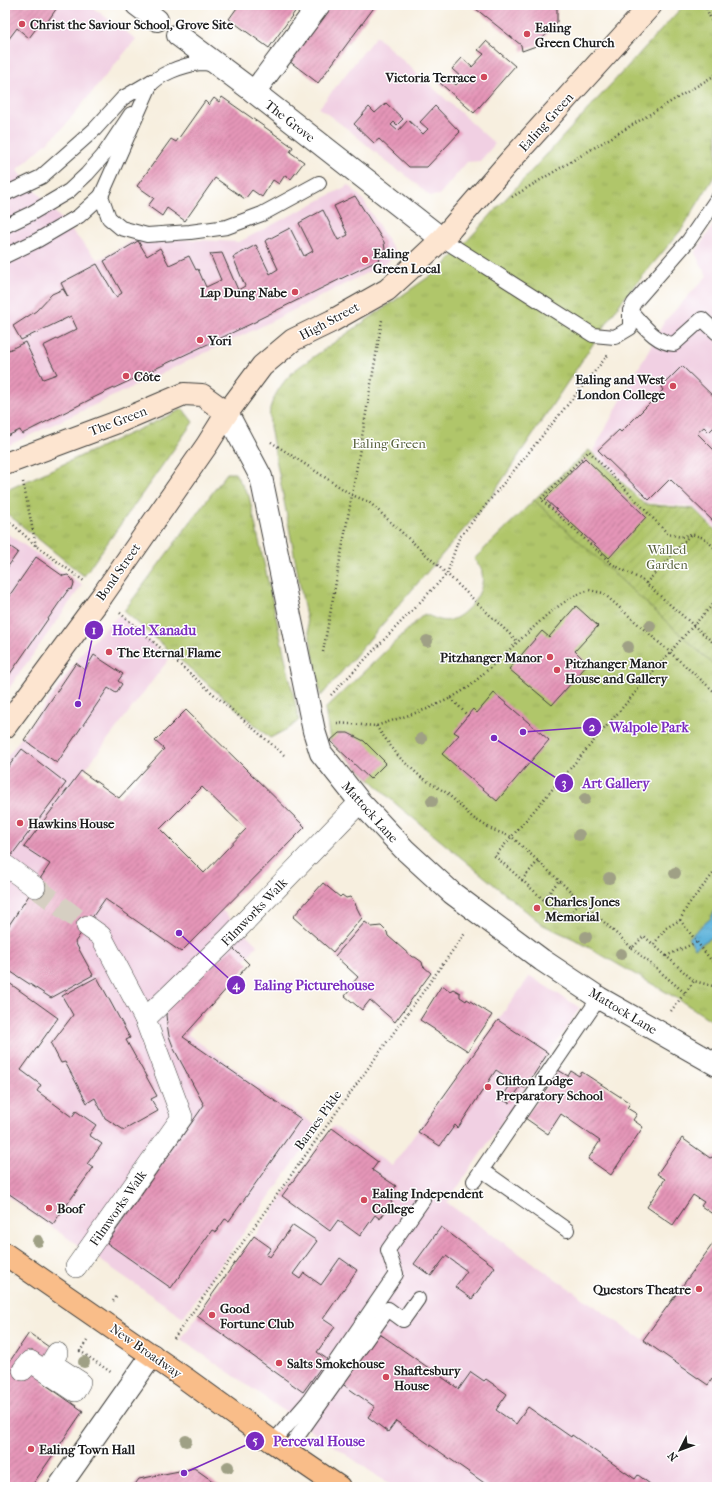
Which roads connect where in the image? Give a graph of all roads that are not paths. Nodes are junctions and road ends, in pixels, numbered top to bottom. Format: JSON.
{"nodes":[{"id":1,"x":137,"y":5,"type":"edge"},
{"id":2,"x":319,"y":5,"type":"edge"},
{"id":3,"x":651,"y":5,"type":"edge"},
{"id":4,"x":157,"y":20,"type":"joint"},
{"id":5,"x":178,"y":35,"type":"joint"},
{"id":6,"x":218,"y":65,"type":"junction"},
{"id":7,"x":152,"y":81,"type":"junction"},
{"id":8,"x":254,"y":92,"type":"junction"},
{"id":9,"x":319,"y":183,"type":"dead end"},
{"id":10,"x":5,"y":194,"type":"edge"},
{"id":11,"x":101,"y":196,"type":"junction"},
{"id":12,"x":717,"y":199,"type":"edge"},
{"id":13,"x":5,"y":226,"type":"edge"},
{"id":14,"x":442,"y":239,"type":"junction"},
{"id":15,"x":5,"y":256,"type":"edge"},
{"id":16,"x":630,"y":311,"type":"junction"},
{"id":17,"x":717,"y":333,"type":"edge"},
{"id":18,"x":227,"y":413,"type":"junction"},
{"id":19,"x":5,"y":464,"type":"edge"},
{"id":20,"x":5,"y":727,"type":"edge"},
{"id":21,"x":360,"y":802,"type":"junction"},
{"id":22,"x":5,"y":865,"type":"edge"},
{"id":23,"x":35,"y":887,"type":"tunnel mouth"},
{"id":24,"x":87,"y":926,"type":"tunnel mouth"},
{"id":25,"x":600,"y":998,"type":"junction"},
{"id":26,"x":145,"y":1019,"type":"junction"},
{"id":27,"x":717,"y":1065,"type":"edge"},
{"id":28,"x":423,"y":1200,"type":"dead end"},
{"id":29,"x":567,"y":1230,"type":"dead end"},
{"id":30,"x":5,"y":1254,"type":"edge"},
{"id":31,"x":76,"y":1267,"type":"dead end"},
{"id":32,"x":418,"y":1299,"type":"dead end"},
{"id":33,"x":57,"y":1353,"type":"dead end"},
{"id":34,"x":152,"y":1355,"type":"junction"},
{"id":35,"x":23,"y":1370,"type":"dead end"},
{"id":36,"x":280,"y":1446,"type":"junction"},
{"id":37,"x":59,"y":1487,"type":"edge"},
{"id":38,"x":339,"y":1487,"type":"edge"}],
"edges":[{"from":1,"to":4,"type":"street","name":"The Grove"},
{"from":2,"to":8,"type":"street"},
{"from":3,"to":14,"type":"main road","name":"Ealing Green"},
{"from":4,"to":5,"type":"lane","name":"The Grove"},
{"from":5,"to":6,"type":"street","name":"The Grove"},
{"from":6,"to":7,"type":"lane"},
{"from":6,"to":8,"type":"street","name":"The Grove"},
{"from":7,"to":10,"type":"lane"},
{"from":7,"to":11,"type":"lane"},
{"from":7,"to":13,"type":"lane"},
{"from":8,"to":14,"type":"street","name":"The Grove"},
{"from":9,"to":11,"type":"lane"},
{"from":11,"to":15,"type":"lane"},
{"from":12,"to":16,"type":"lane"},
{"from":14,"to":16,"type":"lane"},
{"from":14,"to":18,"type":"main road","name":"High Street"},
{"from":16,"to":17,"type":"lane"},
{"from":18,"to":19,"type":"main road","name":"The Green"},
{"from":18,"to":20,"type":"main road","name":"Bond Street"},
{"from":18,"to":21,"type":"street","name":"Mattock Lane"},
{"from":21,"to":25,"type":"street","name":"Mattock Lane"},
{"from":21,"to":26,"type":"street","name":"Filmworks Walk"},
{"from":22,"to":23,"type":"street"},
{"from":24,"to":26,"type":"street","name":"Filmworks Walk"},
{"from":25,"to":27,"type":"street","name":"Mattock Lane"},
{"from":25,"to":29,"type":"lane"},
{"from":26,"to":31,"type":"street","name":"Filmworks Walk"},
{"from":28,"to":36,"type":"lane"},
{"from":30,"to":34,"type":"main road","name":"New Broadway"},
{"from":32,"to":36,"type":"lane"},
{"from":33,"to":35,"type":"street"},
{"from":34,"to":36,"type":"main road","name":"New Broadway"},
{"from":34,"to":37,"type":"street"},
{"from":36,"to":38,"type":"main road","name":"New Broadway"}]}
